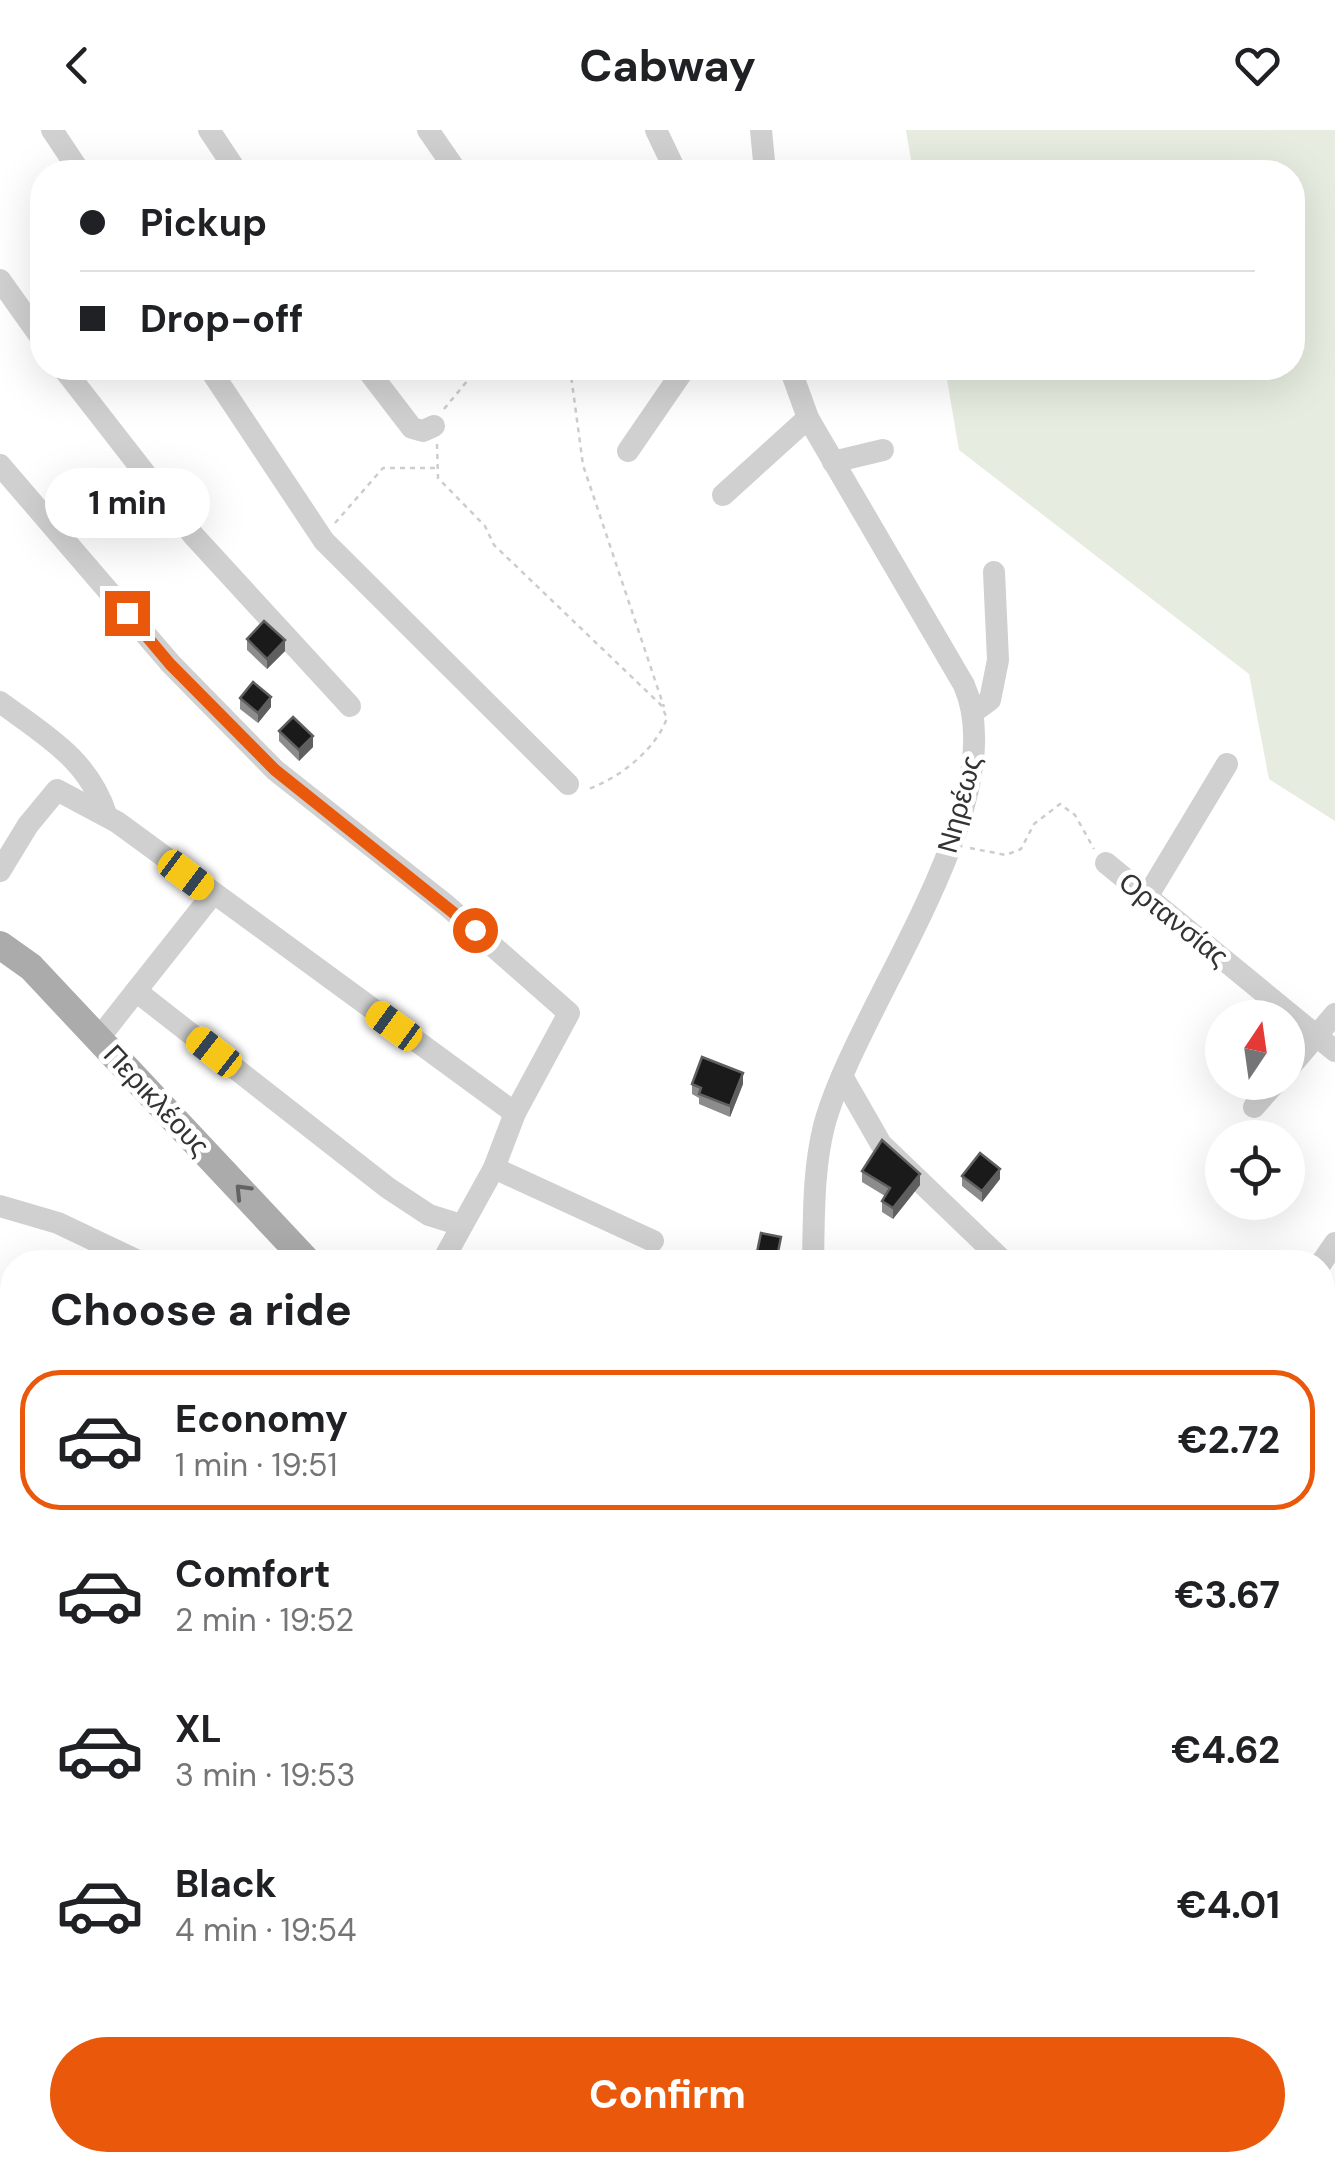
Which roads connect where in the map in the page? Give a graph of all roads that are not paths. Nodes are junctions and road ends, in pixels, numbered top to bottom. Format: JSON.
{"nodes":[{"id":1,"x":52,"y":130,"type":"edge"},
{"id":2,"x":209,"y":130,"type":"edge"},
{"id":3,"x":428,"y":130,"type":"edge"},
{"id":4,"x":656,"y":130,"type":"edge"},
{"id":5,"x":761,"y":130,"type":"edge"},
{"id":6,"x":72,"y":160,"type":"edge"},
{"id":7,"x":229,"y":160,"type":"edge"},
{"id":8,"x":449,"y":160,"type":"edge"},
{"id":9,"x":670,"y":160,"type":"edge"},
{"id":10,"x":764,"y":160,"type":"edge"},
{"id":11,"x":0,"y":280,"type":"edge"},
{"id":12,"x":30,"y":322,"type":"edge"},
{"id":13,"x":72,"y":380,"type":"edge"},
{"id":14,"x":218,"y":380,"type":"edge"},
{"id":15,"x":375,"y":380,"type":"edge"},
{"id":16,"x":677,"y":380,"type":"edge"},
{"id":17,"x":794,"y":380,"type":"edge"},
{"id":18,"x":808,"y":418,"type":"junction"},
{"id":19,"x":434,"y":426,"type":"road end"},
{"id":20,"x":883,"y":450,"type":"dead end"},
{"id":21,"x":628,"y":451,"type":"dead end"},
{"id":22,"x":833,"y":462,"type":"junction"},
{"id":23,"x":0,"y":465,"type":"edge"},
{"id":24,"x":722,"y":495,"type":"dead end"},
{"id":25,"x":994,"y":572,"type":"dead end"},
{"id":26,"x":0,"y":702,"type":"edge"},
{"id":27,"x":350,"y":706,"type":"dead end"},
{"id":28,"x":975,"y":711,"type":"junction"},
{"id":29,"x":1227,"y":764,"type":"dead end"},
{"id":30,"x":568,"y":784,"type":"road end"},
{"id":31,"x":106,"y":814,"type":"junction"},
{"id":32,"x":1106,"y":863,"type":"road end"},
{"id":33,"x":0,"y":872,"type":"edge"},
{"id":34,"x":212,"y":894,"type":"junction"},
{"id":35,"x":1147,"y":897,"type":"junction"},
{"id":36,"x":0,"y":945,"type":"edge"},
{"id":37,"x":136,"y":991,"type":"junction"},
{"id":38,"x":1335,"y":1014,"type":"edge"},
{"id":39,"x":1316,"y":1036,"type":"junction"},
{"id":40,"x":99,"y":1038,"type":"junction"},
{"id":41,"x":1305,"y":1049,"type":"edge"},
{"id":42,"x":1335,"y":1051,"type":"edge"},
{"id":43,"x":842,"y":1076,"type":"junction"},
{"id":44,"x":1260,"y":1100,"type":"edge"},
{"id":45,"x":1254,"y":1107,"type":"dead end"},
{"id":46,"x":515,"y":1113,"type":"junction"},
{"id":47,"x":494,"y":1168,"type":"junction"},
{"id":48,"x":0,"y":1206,"type":"edge"},
{"id":49,"x":461,"y":1225,"type":"junction"},
{"id":50,"x":653,"y":1242,"type":"dead end"},
{"id":51,"x":115,"y":1250,"type":"edge"},
{"id":52,"x":297,"y":1250,"type":"edge"},
{"id":53,"x":448,"y":1250,"type":"edge"},
{"id":54,"x":814,"y":1250,"type":"edge"},
{"id":55,"x":991,"y":1250,"type":"edge"}],
"edges":[{"from":1,"to":6,"type":"street"},
{"from":2,"to":7,"type":"street"},
{"from":3,"to":8,"type":"street"},
{"from":4,"to":9,"type":"street"},
{"from":5,"to":10,"type":"street"},
{"from":11,"to":12,"type":"street"},
{"from":13,"to":27,"type":"street"},
{"from":14,"to":30,"type":"street"},
{"from":15,"to":19,"type":"street"},
{"from":16,"to":21,"type":"street"},
{"from":17,"to":18,"type":"street"},
{"from":18,"to":22,"type":"street"},
{"from":18,"to":24,"type":"street"},
{"from":20,"to":22,"type":"street"},
{"from":22,"to":28,"type":"street"},
{"from":23,"to":46,"type":"street"},
{"from":25,"to":28,"type":"street"},
{"from":26,"to":31,"type":"street"},
{"from":28,"to":43,"type":"street","name":"Νηρέως"},
{"from":29,"to":35,"type":"street"},
{"from":31,"to":33,"type":"street"},
{"from":31,"to":34,"type":"street"},
{"from":32,"to":35,"type":"street","name":"Ορτανσίας"},
{"from":34,"to":37,"type":"street"},
{"from":34,"to":46,"type":"street"},
{"from":35,"to":39,"type":"street","name":"Ορτανσίας"},
{"from":36,"to":40,"type":"main road","name":"Περικλέους"},
{"from":37,"to":40,"type":"street"},
{"from":37,"to":49,"type":"street"},
{"from":38,"to":39,"type":"street"},
{"from":39,"to":41,"type":"street"},
{"from":39,"to":42,"type":"street","name":"Ορτανσίας"},
{"from":52,"to":40,"type":"main road","name":"Περικλέους","one_way":true},
{"from":43,"to":54,"type":"street","name":"Νηρέως"},
{"from":43,"to":55,"type":"street"},
{"from":44,"to":45,"type":"street"},
{"from":46,"to":47,"type":"street"},
{"from":47,"to":49,"type":"street"},
{"from":47,"to":50,"type":"street"},
{"from":48,"to":51,"type":"street"},
{"from":49,"to":53,"type":"street"}]}
